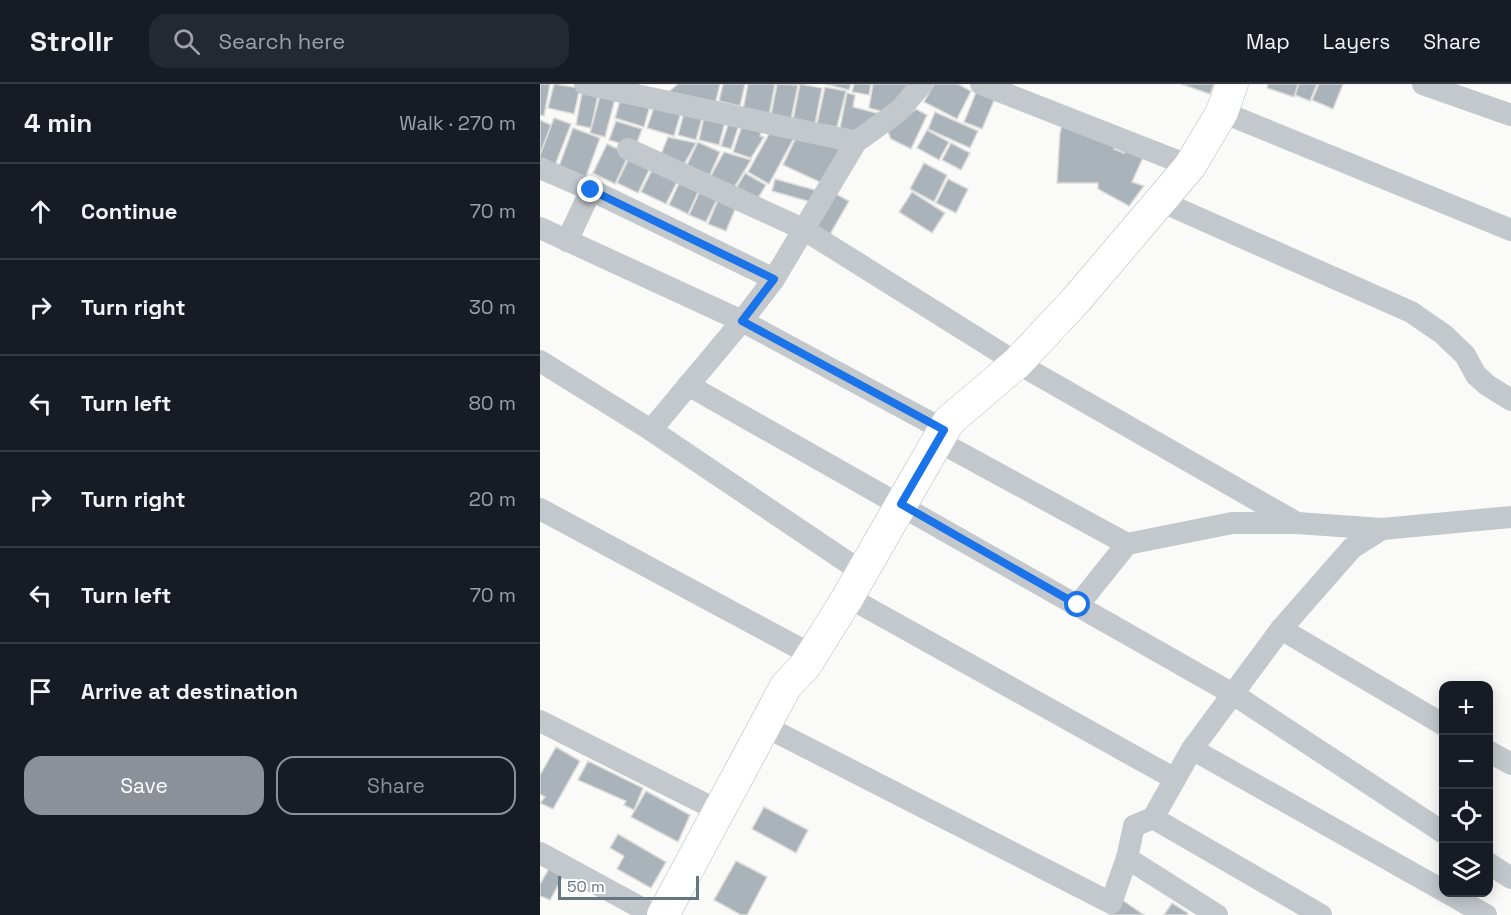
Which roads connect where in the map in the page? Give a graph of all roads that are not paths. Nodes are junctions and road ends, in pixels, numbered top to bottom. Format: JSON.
{"nodes":[{"id":1,"x":585,"y":84,"type":"edge"},
{"id":2,"x":922,"y":84,"type":"edge"},
{"id":3,"x":981,"y":84,"type":"edge"},
{"id":4,"x":1423,"y":84,"type":"edge"},
{"id":5,"x":1227,"y":98,"type":"edge"},
{"id":6,"x":1511,"y":115,"type":"edge"},
{"id":7,"x":856,"y":142,"type":"junction"},
{"id":8,"x":628,"y":149,"type":"dead end"},
{"id":9,"x":1190,"y":166,"type":"junction"},
{"id":10,"x":540,"y":168,"type":"edge"},
{"id":11,"x":591,"y":190,"type":"junction"},
{"id":12,"x":1160,"y":201,"type":"junction"},
{"id":13,"x":540,"y":228,"type":"edge"},
{"id":14,"x":803,"y":229,"type":"junction"},
{"id":15,"x":1511,"y":230,"type":"edge"},
{"id":16,"x":567,"y":241,"type":"junction"},
{"id":17,"x":774,"y":279,"type":"junction"},
{"id":18,"x":742,"y":321,"type":"junction"},
{"id":19,"x":540,"y":361,"type":"edge"},
{"id":20,"x":1017,"y":363,"type":"junction"},
{"id":21,"x":688,"y":385,"type":"junction"},
{"id":22,"x":1511,"y":400,"type":"edge"},
{"id":23,"x":651,"y":430,"type":"junction"},
{"id":24,"x":941,"y":436,"type":"junction"},
{"id":25,"x":901,"y":504,"type":"junction"},
{"id":26,"x":540,"y":509,"type":"edge"},
{"id":27,"x":1511,"y":517,"type":"edge"},
{"id":28,"x":1297,"y":523,"type":"junction"},
{"id":29,"x":1382,"y":529,"type":"junction"},
{"id":30,"x":1126,"y":544,"type":"junction"},
{"id":31,"x":855,"y":585,"type":"junction"},
{"id":32,"x":1078,"y":605,"type":"junction"},
{"id":33,"x":1281,"y":629,"type":"junction"},
{"id":34,"x":808,"y":661,"type":"junction"},
{"id":35,"x":1233,"y":694,"type":"junction"},
{"id":36,"x":540,"y":721,"type":"edge"},
{"id":37,"x":1439,"y":723,"type":"edge"},
{"id":38,"x":778,"y":733,"type":"junction"},
{"id":39,"x":1192,"y":749,"type":"junction"},
{"id":40,"x":1493,"y":754,"type":"edge"},
{"id":41,"x":1511,"y":764,"type":"edge"},
{"id":42,"x":1175,"y":779,"type":"junction"},
{"id":43,"x":719,"y":811,"type":"junction"},
{"id":44,"x":1153,"y":818,"type":"junction"},
{"id":45,"x":1439,"y":830,"type":"edge"},
{"id":46,"x":540,"y":853,"type":"edge"},
{"id":47,"x":1127,"y":858,"type":"junction"},
{"id":48,"x":1493,"y":866,"type":"edge"},
{"id":49,"x":1511,"y":878,"type":"edge"},
{"id":50,"x":1439,"y":889,"type":"edge"},
{"id":51,"x":1454,"y":897,"type":"edge"},
{"id":52,"x":654,"y":915,"type":"edge"},
{"id":53,"x":663,"y":915,"type":"edge"},
{"id":54,"x":683,"y":915,"type":"edge"},
{"id":55,"x":1216,"y":915,"type":"edge"},
{"id":56,"x":1321,"y":915,"type":"edge"},
{"id":57,"x":1486,"y":915,"type":"edge"}],
"edges":[{"from":1,"to":7,"type":"street"},
{"from":2,"to":7,"type":"street"},
{"from":3,"to":9,"type":"street"},
{"from":4,"to":6,"type":"street"},
{"from":5,"to":9,"type":"main road"},
{"from":5,"to":15,"type":"street"},
{"from":7,"to":14,"type":"street"},
{"from":8,"to":14,"type":"street"},
{"from":9,"to":12,"type":"main road"},
{"from":10,"to":11,"type":"street"},
{"from":11,"to":16,"type":"street"},
{"from":11,"to":17,"type":"street"},
{"from":12,"to":20,"type":"main road"},
{"from":12,"to":22,"type":"street"},
{"from":13,"to":16,"type":"street"},
{"from":14,"to":17,"type":"street"},
{"from":14,"to":20,"type":"street"},
{"from":16,"to":18,"type":"street"},
{"from":17,"to":18,"type":"street"},
{"from":18,"to":21,"type":"street"},
{"from":18,"to":24,"type":"street"},
{"from":19,"to":23,"type":"street"},
{"from":20,"to":24,"type":"main road"},
{"from":20,"to":28,"type":"street"},
{"from":21,"to":23,"type":"street"},
{"from":21,"to":25,"type":"street"},
{"from":23,"to":31,"type":"street"},
{"from":24,"to":25,"type":"main road"},
{"from":24,"to":30,"type":"street"},
{"from":25,"to":31,"type":"main road"},
{"from":25,"to":32,"type":"street"},
{"from":26,"to":34,"type":"street"},
{"from":27,"to":29,"type":"street"},
{"from":28,"to":29,"type":"street"},
{"from":28,"to":30,"type":"street"},
{"from":29,"to":33,"type":"street"},
{"from":30,"to":32,"type":"street"},
{"from":31,"to":34,"type":"main road"},
{"from":31,"to":42,"type":"street"},
{"from":32,"to":35,"type":"street"},
{"from":33,"to":35,"type":"street"},
{"from":33,"to":37,"type":"street"},
{"from":34,"to":38,"type":"main road"},
{"from":34,"to":43,"type":"main road"},
{"from":35,"to":39,"type":"street"},
{"from":35,"to":45,"type":"street"},
{"from":36,"to":43,"type":"street"},
{"from":38,"to":47,"type":"street"},
{"from":38,"to":54,"type":"main road"},
{"from":39,"to":42,"type":"street"},
{"from":39,"to":50,"type":"street"},
{"from":40,"to":41,"type":"street"},
{"from":42,"to":44,"type":"street"},
{"from":43,"to":53,"type":"main road"},
{"from":44,"to":47,"type":"street"},
{"from":44,"to":56,"type":"street"},
{"from":46,"to":52,"type":"street"},
{"from":47,"to":55,"type":"street"},
{"from":48,"to":49,"type":"street"},
{"from":51,"to":57,"type":"street"}]}
